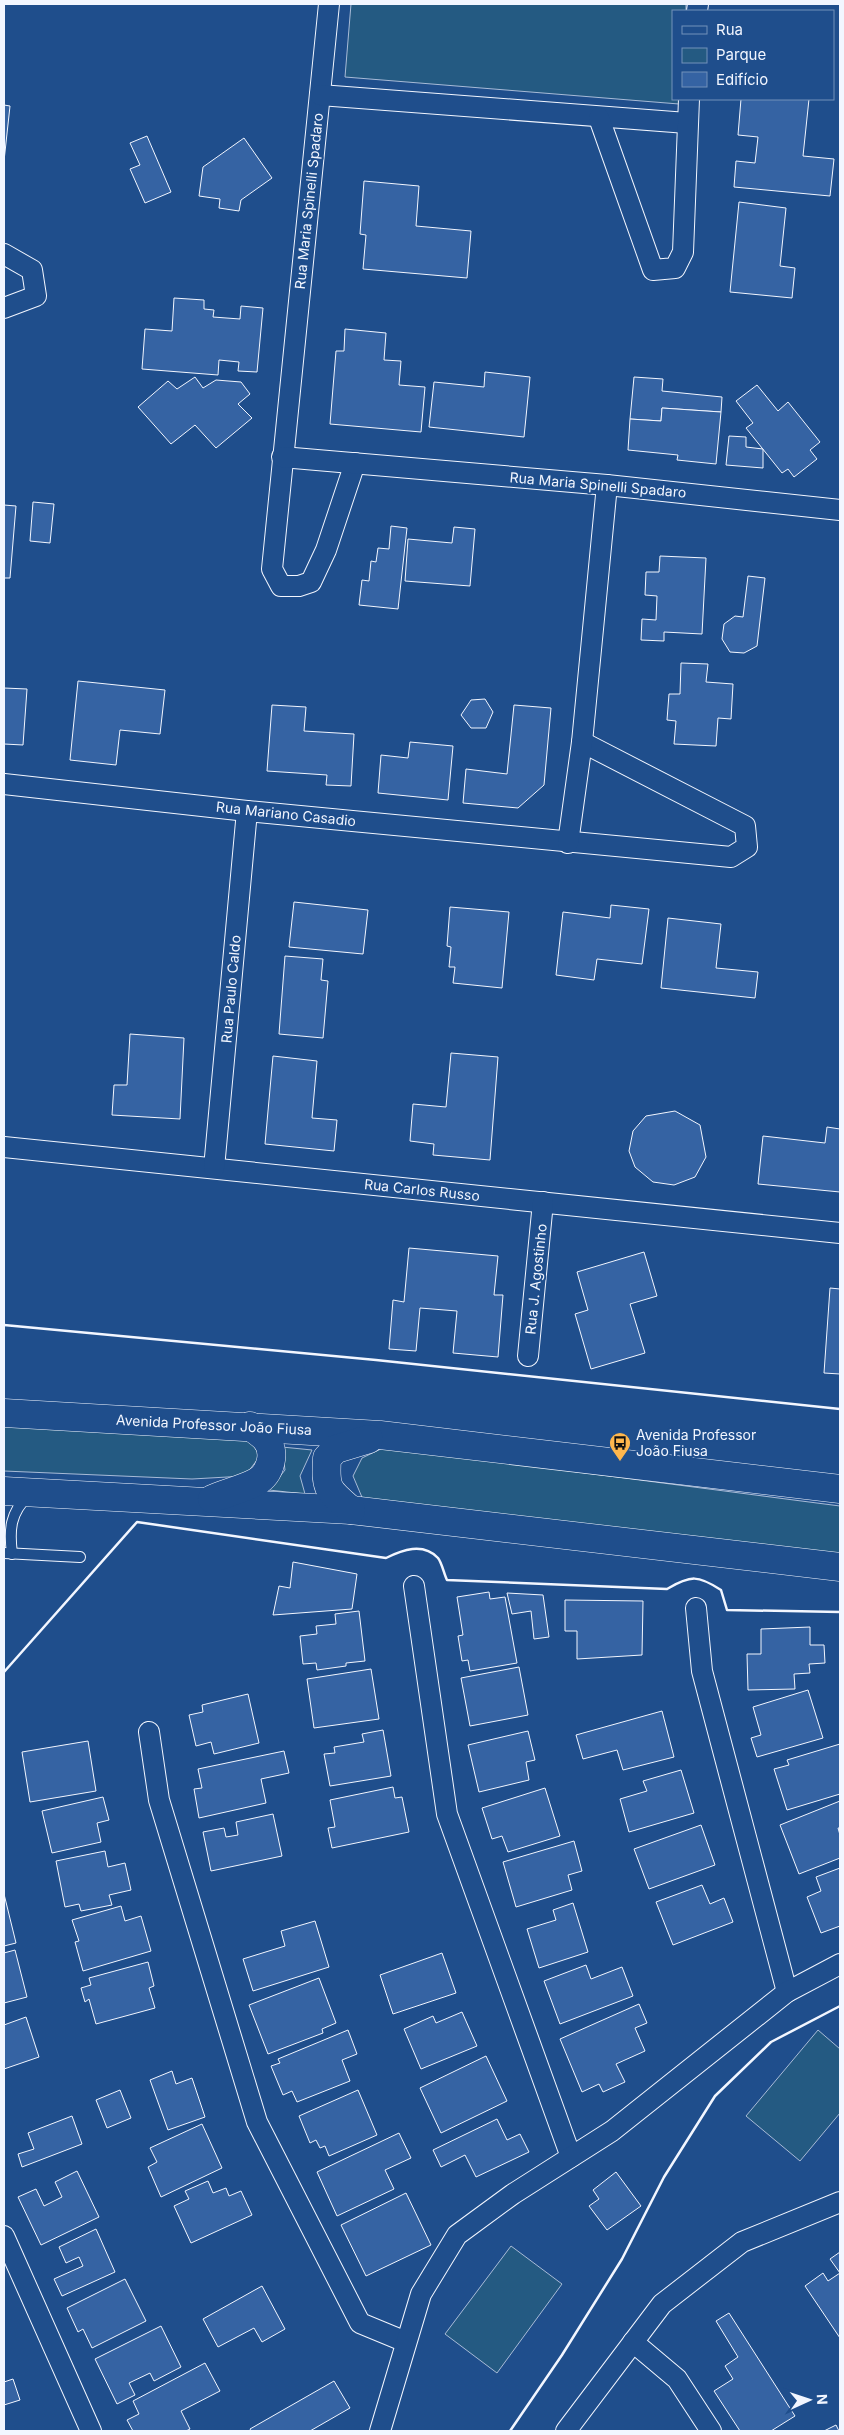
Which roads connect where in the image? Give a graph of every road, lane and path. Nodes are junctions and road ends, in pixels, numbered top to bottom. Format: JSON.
{"nodes":[{"id":1,"x":329,"y":4,"type":"edge"},
{"id":2,"x":320,"y":95,"type":"junction"},
{"id":3,"x":689,"y":100,"type":"edge"},
{"id":4,"x":599,"y":118,"type":"junction"},
{"id":5,"x":687,"y":123,"type":"junction"},
{"id":6,"x":4,"y":254,"type":"edge"},
{"id":7,"x":4,"y":308,"type":"edge"},
{"id":8,"x":282,"y":457,"type":"junction"},
{"id":9,"x":355,"y":463,"type":"junction"},
{"id":10,"x":607,"y":485,"type":"junction"},
{"id":11,"x":840,"y":510,"type":"edge"},
{"id":12,"x":582,"y":742,"type":"junction"},
{"id":13,"x":4,"y":784,"type":"edge"},
{"id":14,"x":248,"y":811,"type":"junction"},
{"id":15,"x":568,"y":843,"type":"junction"},
{"id":16,"x":4,"y":1147,"type":"edge"},
{"id":17,"x":214,"y":1168,"type":"junction"},
{"id":18,"x":543,"y":1202,"type":"junction"},
{"id":19,"x":840,"y":1233,"type":"edge"},
{"id":20,"x":528,"y":1356,"type":"dead end"},
{"id":21,"x":4,"y":1413,"type":"edge"},
{"id":22,"x":250,"y":1426,"type":"junction"},
{"id":23,"x":380,"y":1435,"type":"junction"},
{"id":24,"x":840,"y":1489,"type":"edge"},
{"id":25,"x":4,"y":1491,"type":"edge"},
{"id":26,"x":31,"y":1493,"type":"junction"},
{"id":27,"x":202,"y":1502,"type":"junction"},
{"id":28,"x":351,"y":1510,"type":"junction"},
{"id":29,"x":8,"y":1554,"type":"edge"},
{"id":30,"x":80,"y":1558,"type":"dead end"},
{"id":31,"x":840,"y":1567,"type":"edge"},
{"id":32,"x":414,"y":1586,"type":"dead end"},
{"id":33,"x":696,"y":1608,"type":"dead end"},
{"id":34,"x":149,"y":1732,"type":"dead end"},
{"id":35,"x":840,"y":1964,"type":"edge"},
{"id":36,"x":786,"y":1992,"type":"junction"},
{"id":37,"x":571,"y":2157,"type":"junction"},
{"id":38,"x":840,"y":2202,"type":"edge"},
{"id":39,"x":4,"y":2236,"type":"edge"},
{"id":40,"x":406,"y":2342,"type":"junction"},
{"id":41,"x":633,"y":2342,"type":"junction"},
{"id":42,"x":91,"y":2431,"type":"edge"},
{"id":43,"x":380,"y":2431,"type":"edge"},
{"id":44,"x":566,"y":2431,"type":"edge"},
{"id":45,"x":711,"y":2431,"type":"edge"}],
"edges":[{"from":1,"to":2,"type":"street","name":"Rua Maria Spinelli Spadaro"},
{"from":2,"to":4,"type":"street"},
{"from":2,"to":8,"type":"street","name":"Rua Maria Spinelli Spadaro"},
{"from":3,"to":5,"type":"street"},
{"from":4,"to":5,"type":"street"},
{"from":4,"to":5,"type":"street"},
{"from":6,"to":7,"type":"street"},
{"from":8,"to":9,"type":"street","name":"Rua Maria Spinelli Spadaro"},
{"from":8,"to":9,"type":"street","name":"Rua Maria Spinelli Spadaro"},
{"from":9,"to":10,"type":"street","name":"Rua Maria Spinelli Spadaro"},
{"from":10,"to":11,"type":"street","name":"Rua Maria Spinelli Spadaro"},
{"from":10,"to":12,"type":"street"},
{"from":12,"to":15,"type":"street"},
{"from":12,"to":15,"type":"street","name":"Rua Mariano Casadio"},
{"from":13,"to":14,"type":"street","name":"Rua Mariano Casadio"},
{"from":14,"to":15,"type":"street","name":"Rua Mariano Casadio"},
{"from":14,"to":17,"type":"street","name":"Rua Paulo Caldo"},
{"from":16,"to":17,"type":"street","name":"Rua Carlos Russo"},
{"from":17,"to":18,"type":"street","name":"Rua Carlos Russo"},
{"from":18,"to":19,"type":"street","name":"Rua Carlos Russo"},
{"from":18,"to":20,"type":"street","name":"Rua J. Agostinho"},
{"from":21,"to":22,"type":"main road","name":"Avenida Professor João Fiusa"},
{"from":22,"to":23,"type":"main road","name":"Avenida Professor João Fiusa"},
{"from":22,"to":27,"type":"main road"},
{"from":23,"to":24,"type":"main road","name":"Avenida Professor João Fiusa"},
{"from":23,"to":28,"type":"main road"},
{"from":25,"to":26,"type":"main road"},
{"from":26,"to":27,"type":"main road"},
{"from":26,"to":29,"type":"lane"},
{"from":27,"to":28,"type":"main road"},
{"from":28,"to":31,"type":"main road"},
{"from":29,"to":30,"type":"lane"},
{"from":32,"to":37,"type":"street"},
{"from":33,"to":36,"type":"street"},
{"from":34,"to":40,"type":"street"},
{"from":35,"to":36,"type":"street"},
{"from":36,"to":37,"type":"street"},
{"from":37,"to":40,"type":"street"},
{"from":38,"to":41,"type":"street"},
{"from":39,"to":42,"type":"street"},
{"from":40,"to":43,"type":"street"},
{"from":41,"to":44,"type":"street"},
{"from":41,"to":45,"type":"street"}]}
